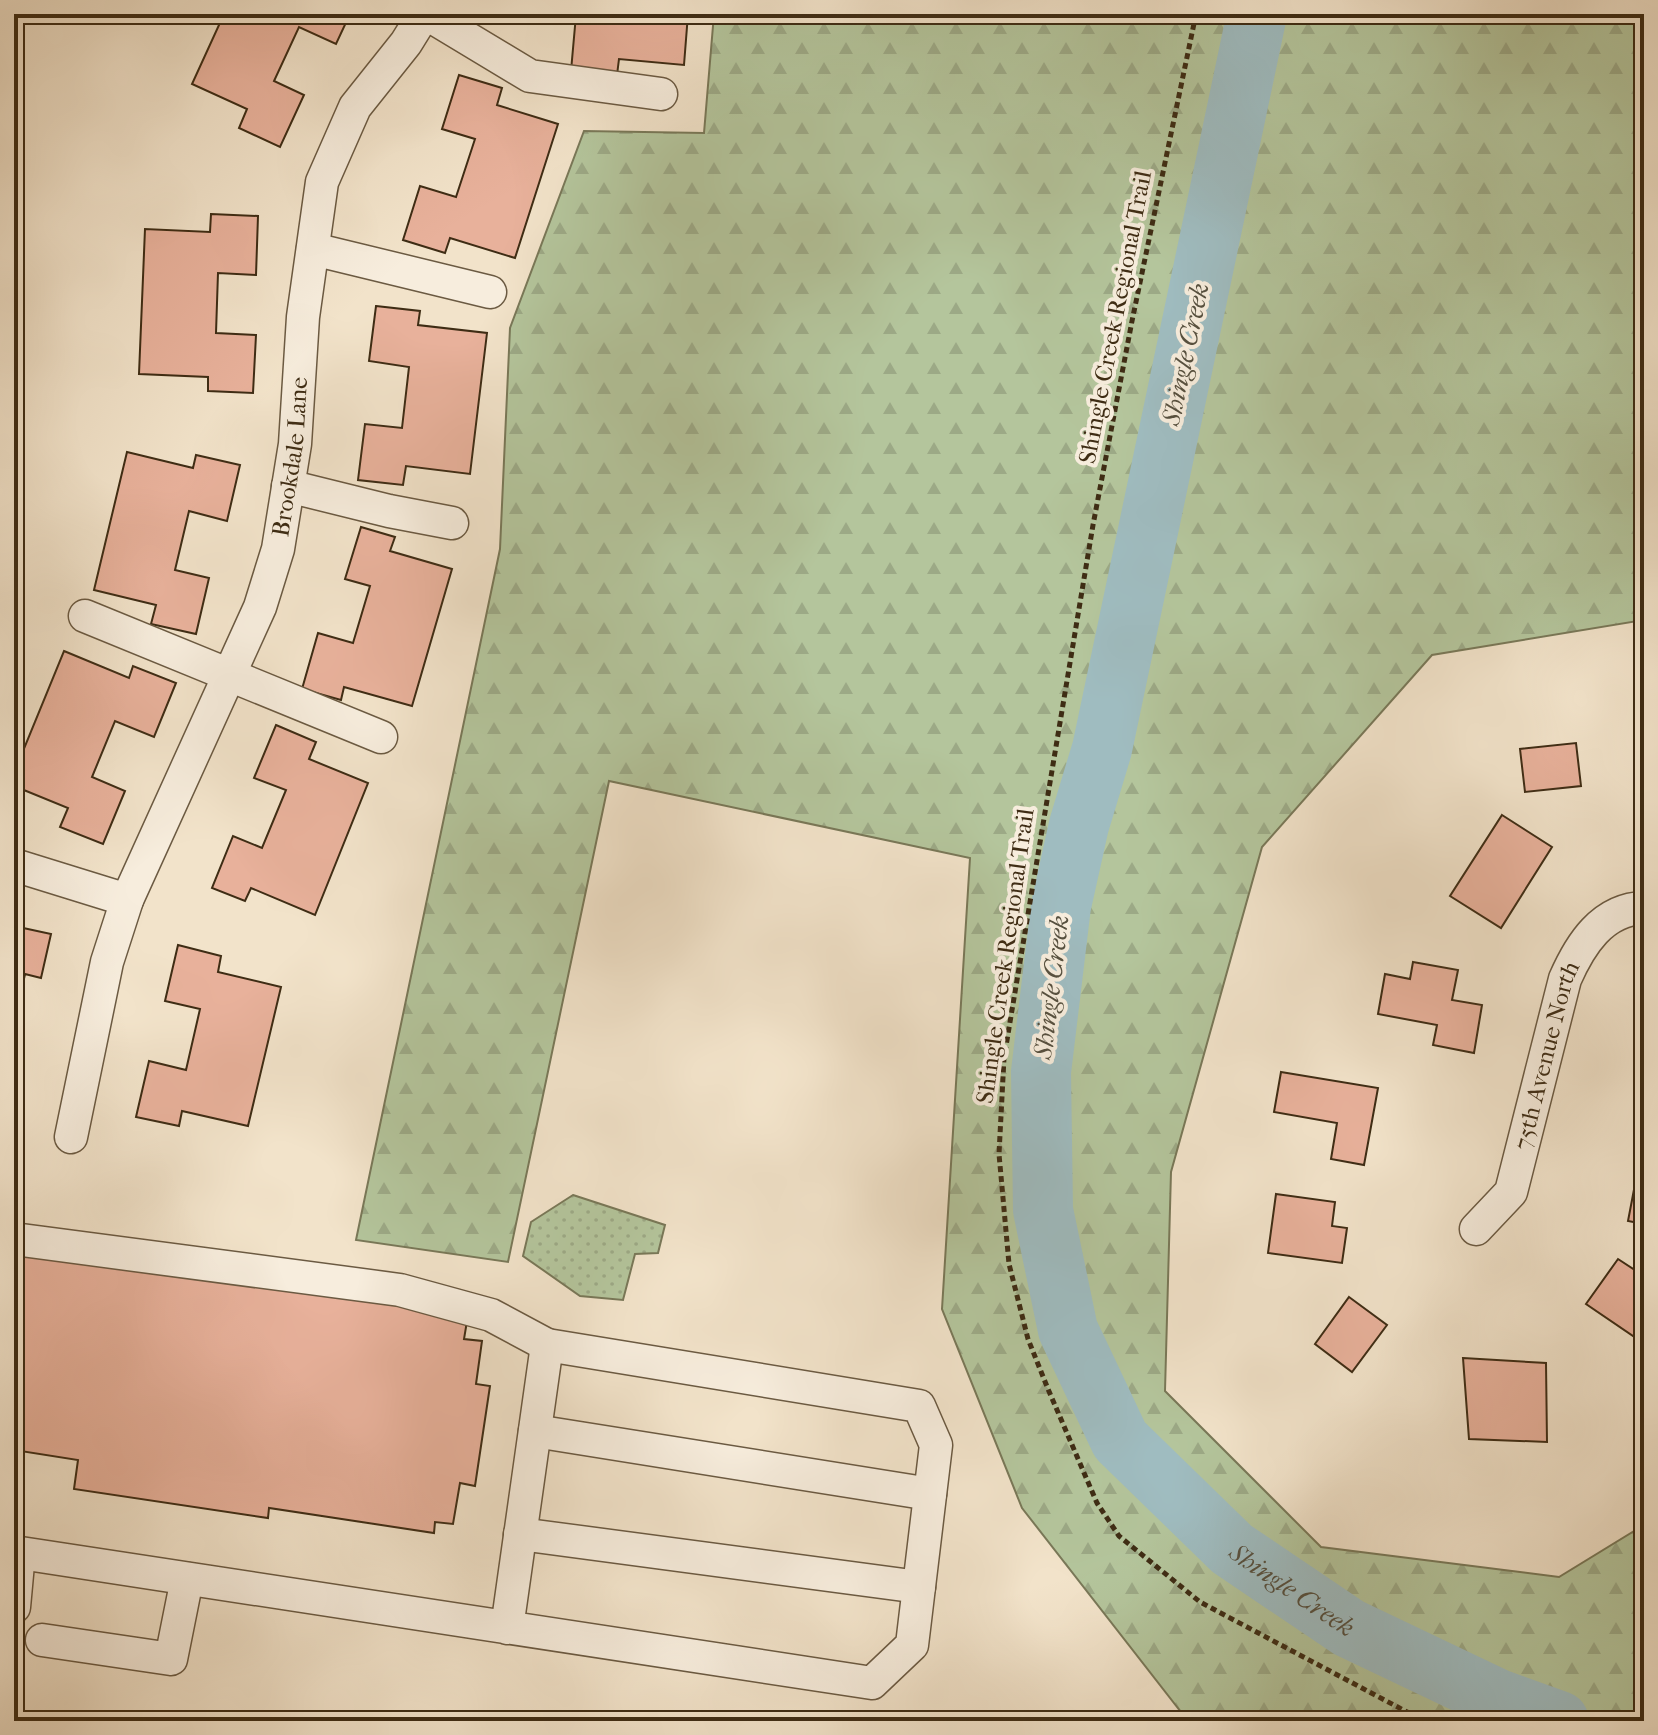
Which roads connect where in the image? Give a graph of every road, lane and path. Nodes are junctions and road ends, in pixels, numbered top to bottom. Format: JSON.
{"nodes":[{"id":1,"x":425,"y":14,"type":"edge"},
{"id":2,"x":1196,"y":14,"type":"edge"},
{"id":3,"x":661,"y":94,"type":"dead end"},
{"id":4,"x":313,"y":249,"type":"junction"},
{"id":5,"x":490,"y":292,"type":"dead end"},
{"id":6,"x":288,"y":486,"type":"junction"},
{"id":7,"x":452,"y":523,"type":"dead end"},
{"id":8,"x":85,"y":616,"type":"dead end"},
{"id":9,"x":230,"y":675,"type":"junction"},
{"id":10,"x":381,"y":737,"type":"dead end"},
{"id":11,"x":14,"y":865,"type":"edge"},
{"id":12,"x":127,"y":900,"type":"junction"},
{"id":13,"x":1644,"y":908,"type":"edge"},
{"id":14,"x":71,"y":1137,"type":"dead end"},
{"id":15,"x":1476,"y":1229,"type":"dead end"},
{"id":16,"x":14,"y":1239,"type":"edge"},
{"id":17,"x":547,"y":1345,"type":"junction"},
{"id":18,"x":535,"y":1431,"type":"junction"},
{"id":19,"x":930,"y":1494,"type":"junction"},
{"id":20,"x":520,"y":1534,"type":"junction"},
{"id":21,"x":17,"y":1552,"type":"edge"},
{"id":22,"x":187,"y":1579,"type":"junction"},
{"id":23,"x":919,"y":1587,"type":"junction"},
{"id":24,"x":14,"y":1607,"type":"edge"},
{"id":25,"x":507,"y":1628,"type":"junction"},
{"id":26,"x":42,"y":1640,"type":"dead end"},
{"id":27,"x":1424,"y":1721,"type":"edge"}],
"edges":[{"from":1,"to":3,"type":"street"},
{"from":1,"to":4,"type":"street","name":"Brookdale Lane"},
{"from":2,"to":27,"type":"path","name":"Shingle Creek Regional Trail"},
{"from":4,"to":5,"type":"street"},
{"from":4,"to":6,"type":"street","name":"Brookdale Lane"},
{"from":6,"to":7,"type":"street"},
{"from":6,"to":9,"type":"street","name":"Brookdale Lane"},
{"from":8,"to":9,"type":"street"},
{"from":9,"to":10,"type":"street"},
{"from":9,"to":12,"type":"street","name":"Brookdale Lane"},
{"from":11,"to":12,"type":"street"},
{"from":12,"to":14,"type":"street","name":"Brookdale Lane"},
{"from":13,"to":15,"type":"street","name":"75th Avenue North"},
{"from":16,"to":17,"type":"street"},
{"from":17,"to":18,"type":"street"},
{"from":17,"to":19,"type":"street"},
{"from":18,"to":19,"type":"street"},
{"from":18,"to":20,"type":"street"},
{"from":19,"to":23,"type":"street"},
{"from":20,"to":23,"type":"street"},
{"from":20,"to":25,"type":"street"},
{"from":21,"to":22,"type":"street"},
{"from":21,"to":24,"type":"street"},
{"from":22,"to":25,"type":"street"},
{"from":22,"to":26,"type":"street"},
{"from":23,"to":25,"type":"street"}]}
